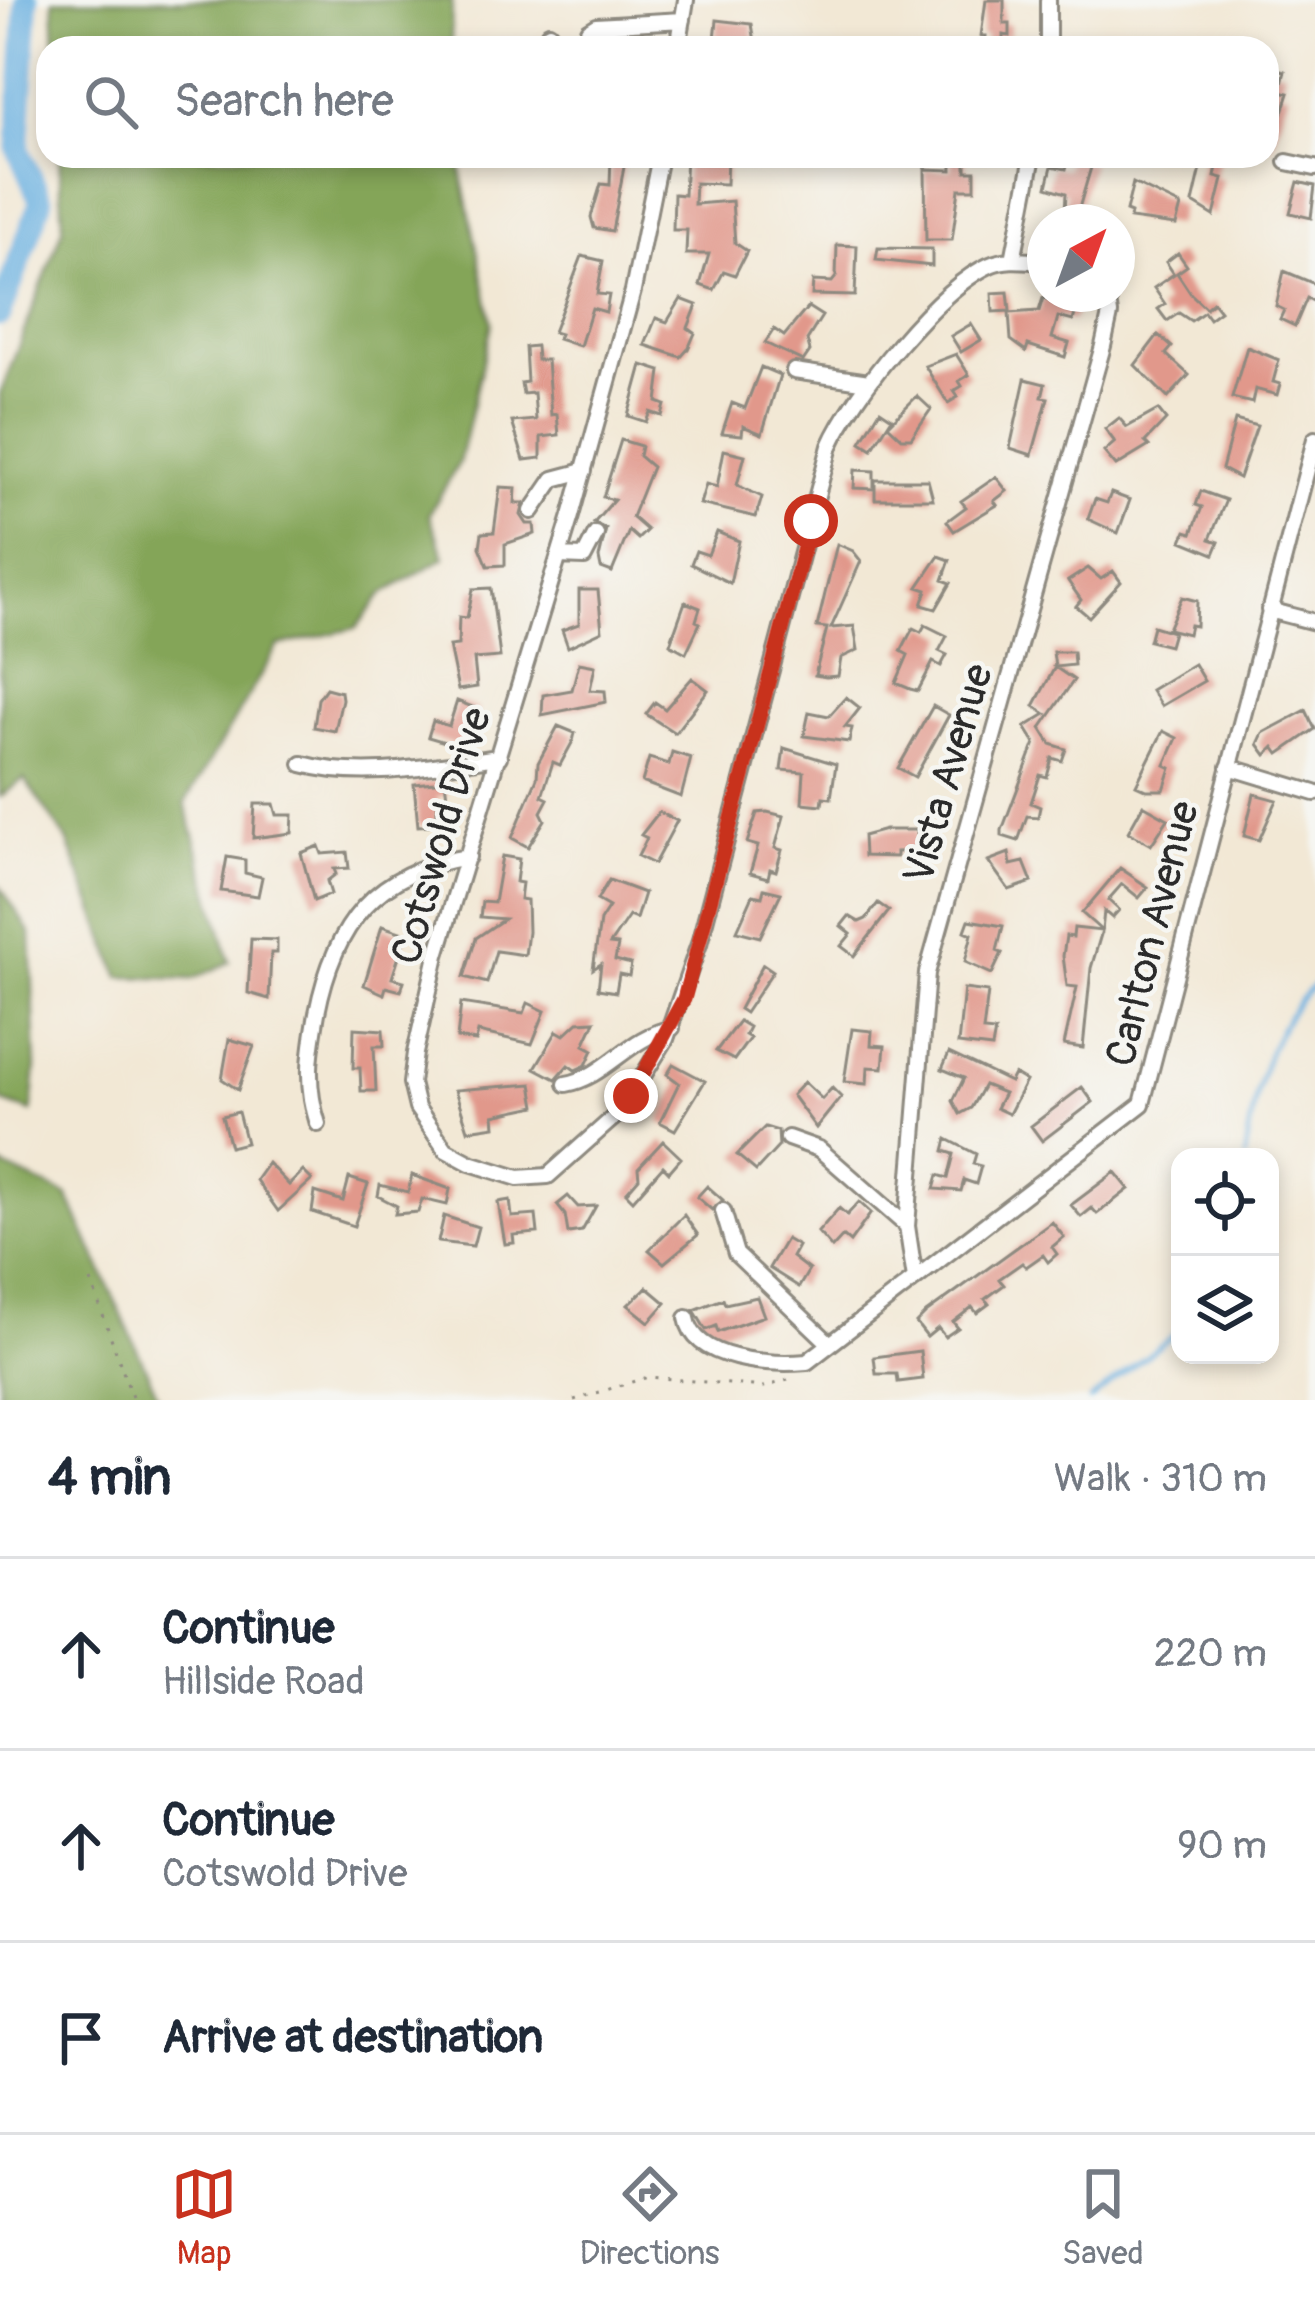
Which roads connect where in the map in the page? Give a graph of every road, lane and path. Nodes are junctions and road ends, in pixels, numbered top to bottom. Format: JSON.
{"nodes":[{"id":1,"x":686,"y":0,"type":"edge"},
{"id":2,"x":1048,"y":0,"type":"edge"},
{"id":3,"x":682,"y":20,"type":"junction"},
{"id":4,"x":587,"y":36,"type":"edge"},
{"id":5,"x":680,"y":36,"type":"edge"},
{"id":6,"x":1048,"y":36,"type":"edge"},
{"id":7,"x":1287,"y":162,"type":"dead end"},
{"id":8,"x":658,"y":168,"type":"edge"},
{"id":9,"x":1031,"y":168,"type":"edge"},
{"id":10,"x":1315,"y":168,"type":"edge"},
{"id":11,"x":1013,"y":260,"type":"junction"},
{"id":12,"x":1027,"y":261,"type":"edge"},
{"id":13,"x":1106,"y":312,"type":"edge"},
{"id":14,"x":794,"y":371,"type":"dead end"},
{"id":15,"x":869,"y":382,"type":"junction"},
{"id":16,"x":1315,"y":439,"type":"edge"},
{"id":17,"x":584,"y":471,"type":"junction"},
{"id":18,"x":532,"y":511,"type":"dead end"},
{"id":19,"x":596,"y":534,"type":"dead end"},
{"id":20,"x":559,"y":556,"type":"junction"},
{"id":21,"x":1269,"y":610,"type":"junction"},
{"id":22,"x":1315,"y":622,"type":"edge"},
{"id":23,"x":499,"y":758,"type":"junction"},
{"id":24,"x":302,"y":764,"type":"dead end"},
{"id":25,"x":1228,"y":767,"type":"junction"},
{"id":26,"x":1315,"y":793,"type":"edge"},
{"id":27,"x":468,"y":857,"type":"junction"},
{"id":28,"x":672,"y":1028,"type":"junction"},
{"id":29,"x":566,"y":1084,"type":"dead end"},
{"id":30,"x":318,"y":1124,"type":"dead end"},
{"id":31,"x":788,"y":1138,"type":"dead end"},
{"id":32,"x":723,"y":1211,"type":"dead end"},
{"id":33,"x":908,"y":1226,"type":"junction"},
{"id":34,"x":916,"y":1280,"type":"junction"},
{"id":35,"x":92,"y":1281,"type":"dead end"},
{"id":36,"x":687,"y":1318,"type":"dead end"},
{"id":37,"x":830,"y":1344,"type":"junction"},
{"id":38,"x":807,"y":1362,"type":"junction"},
{"id":39,"x":133,"y":1400,"type":"edge"},
{"id":40,"x":574,"y":1400,"type":"edge"}],
"edges":[{"from":1,"to":3,"type":"street"},
{"from":2,"to":6,"type":"street"},
{"from":3,"to":4,"type":"street"},
{"from":3,"to":5,"type":"street"},
{"from":7,"to":10,"type":"street"},
{"from":8,"to":17,"type":"street","name":"Cotswold Drive"},
{"from":9,"to":11,"type":"street"},
{"from":11,"to":12,"type":"street"},
{"from":11,"to":15,"type":"street","name":"Cotswold Drive"},
{"from":13,"to":33,"type":"street","name":"Vista Avenue"},
{"from":14,"to":15,"type":"street"},
{"from":15,"to":28,"type":"street","name":"Cotswold Drive"},
{"from":16,"to":21,"type":"street","name":"Carlton Avenue"},
{"from":17,"to":18,"type":"street"},
{"from":17,"to":20,"type":"street","name":"Cotswold Drive"},
{"from":19,"to":20,"type":"street"},
{"from":20,"to":23,"type":"street","name":"Cotswold Drive"},
{"from":21,"to":22,"type":"street"},
{"from":21,"to":25,"type":"street","name":"Carlton Avenue"},
{"from":23,"to":24,"type":"street"},
{"from":23,"to":27,"type":"street","name":"Cotswold Drive"},
{"from":25,"to":26,"type":"street"},
{"from":25,"to":34,"type":"street","name":"Carlton Avenue"},
{"from":27,"to":28,"type":"street","name":"Cotswold Drive"},
{"from":27,"to":30,"type":"street"},
{"from":28,"to":29,"type":"street"},
{"from":31,"to":33,"type":"street"},
{"from":32,"to":37,"type":"street"},
{"from":33,"to":34,"type":"street","name":"Vista Avenue"},
{"from":34,"to":37,"type":"street","name":"Carlton Avenue"},
{"from":35,"to":39,"type":"path"},
{"from":36,"to":38,"type":"street"},
{"from":37,"to":38,"type":"street","name":"Carlton Avenue"},
{"from":38,"to":40,"type":"path"}]}
